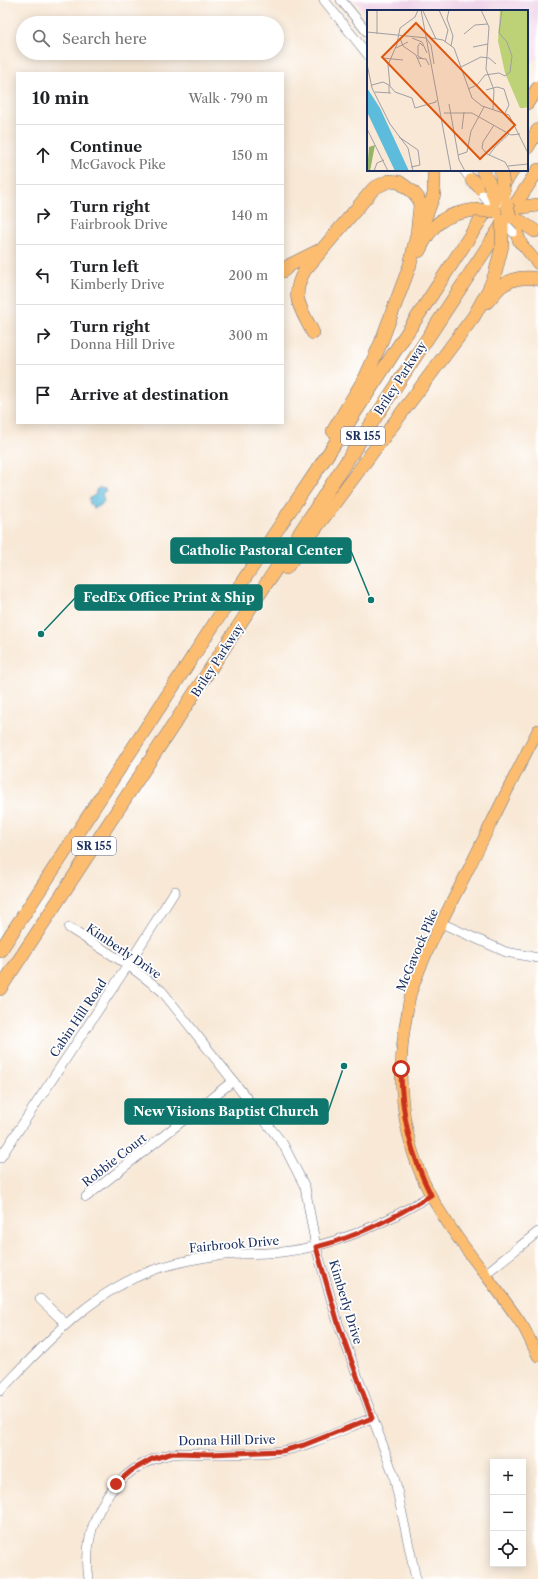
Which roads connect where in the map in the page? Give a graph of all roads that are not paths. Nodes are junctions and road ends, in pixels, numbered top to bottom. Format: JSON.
{"nodes":[{"id":1,"x":324,"y":0,"type":"edge"},
{"id":2,"x":340,"y":0,"type":"edge"},
{"id":3,"x":367,"y":32,"type":"edge"},
{"id":4,"x":367,"y":54,"type":"edge"},
{"id":5,"x":538,"y":130,"type":"edge"},
{"id":6,"x":528,"y":146,"type":"edge"},
{"id":7,"x":538,"y":170,"type":"edge"},
{"id":8,"x":434,"y":171,"type":"edge"},
{"id":9,"x":465,"y":171,"type":"edge"},
{"id":10,"x":501,"y":171,"type":"edge"},
{"id":11,"x":512,"y":171,"type":"edge"},
{"id":12,"x":472,"y":180,"type":"joint"},
{"id":13,"x":485,"y":182,"type":"edge"},
{"id":14,"x":512,"y":215,"type":"edge"},
{"id":15,"x":536,"y":233,"type":"edge"},
{"id":16,"x":417,"y":234,"type":"junction"},
{"id":17,"x":325,"y":247,"type":"junction"},
{"id":18,"x":538,"y":264,"type":"edge"},
{"id":19,"x":410,"y":265,"type":"junction"},
{"id":20,"x":284,"y":270,"type":"edge"},
{"id":21,"x":538,"y":279,"type":"edge"},
{"id":22,"x":474,"y":316,"type":"junction"},
{"id":23,"x":313,"y":333,"type":"dead end"},
{"id":24,"x":258,"y":556,"type":"junction"},
{"id":25,"x":189,"y":703,"type":"junction"},
{"id":26,"x":538,"y":730,"type":"edge"},
{"id":27,"x":175,"y":891,"type":"dead end"},
{"id":28,"x":442,"y":923,"type":"junction"},
{"id":29,"x":70,"y":928,"type":"dead end"},
{"id":30,"x":0,"y":951,"type":"edge"},
{"id":31,"x":538,"y":958,"type":"edge"},
{"id":32,"x":128,"y":965,"type":"junction"},
{"id":33,"x":0,"y":989,"type":"edge"},
{"id":34,"x":233,"y":1081,"type":"junction"},
{"id":35,"x":0,"y":1158,"type":"edge"},
{"id":36,"x":431,"y":1195,"type":"junction"},
{"id":37,"x":86,"y":1198,"type":"dead end"},
{"id":38,"x":538,"y":1232,"type":"edge"},
{"id":39,"x":316,"y":1247,"type":"junction"},
{"id":40,"x":485,"y":1274,"type":"junction"},
{"id":41,"x":40,"y":1299,"type":"dead end"},
{"id":42,"x":66,"y":1324,"type":"junction"},
{"id":43,"x":538,"y":1356,"type":"edge"},
{"id":44,"x":0,"y":1391,"type":"edge"},
{"id":45,"x":372,"y":1418,"type":"junction"},
{"id":46,"x":89,"y":1579,"type":"edge"},
{"id":47,"x":416,"y":1579,"type":"edge"}],
"edges":[{"from":1,"to":4,"type":"street"},
{"from":2,"to":3,"type":"street"},
{"from":5,"to":6,"type":"highway"},
{"from":7,"to":25,"type":"highway","name":"Briley Parkway","number":"SR 155"},
{"from":8,"to":16,"type":"highway"},
{"from":9,"to":12,"type":"street"},
{"from":10,"to":14,"type":"highway","bridge":true},
{"from":11,"to":24,"type":"highway","name":"Briley Parkway","number":"SR 155"},
{"from":12,"to":13,"type":"highway"},
{"from":13,"to":14,"type":"highway","bridge":true},
{"from":14,"to":15,"type":"highway"},
{"from":14,"to":18,"type":"main road"},
{"from":14,"to":19,"type":"highway","bridge":true},
{"from":14,"to":22,"type":"highway","bridge":true},
{"from":16,"to":17,"type":"highway"},
{"from":16,"to":19,"type":"highway"},
{"from":17,"to":20,"type":"highway"},
{"from":17,"to":23,"type":"highway"},
{"from":19,"to":24,"type":"highway"},
{"from":21,"to":22,"type":"highway"},
{"from":22,"to":25,"type":"highway"},
{"from":24,"to":30,"type":"highway","name":"Briley Parkway","number":"SR 155"},
{"from":25,"to":33,"type":"highway","name":"Briley Parkway","number":"SR 155"},
{"from":26,"to":28,"type":"main road","name":"McGavock Pike"},
{"from":27,"to":32,"type":"street","name":"Cabin Hill Road"},
{"from":28,"to":31,"type":"street"},
{"from":28,"to":36,"type":"main road","name":"McGavock Pike"},
{"from":29,"to":32,"type":"street","name":"Kimberly Drive"},
{"from":32,"to":34,"type":"street","name":"Kimberly Drive"},
{"from":32,"to":35,"type":"street","name":"Cabin Hill Road"},
{"from":34,"to":37,"type":"street","name":"Robbie Court"},
{"from":34,"to":39,"type":"street","name":"Kimberly Drive"},
{"from":36,"to":39,"type":"street","name":"Fairbrook Drive"},
{"from":36,"to":40,"type":"main road","name":"McGavock Pike"},
{"from":38,"to":40,"type":"street"},
{"from":39,"to":42,"type":"street","name":"Fairbrook Drive"},
{"from":39,"to":45,"type":"street","name":"Kimberly Drive"},
{"from":40,"to":43,"type":"main road","name":"McGavock Pike"},
{"from":41,"to":42,"type":"street"},
{"from":42,"to":44,"type":"street","name":"Fairbrook Drive"},
{"from":45,"to":46,"type":"street","name":"Donna Hill Drive"},
{"from":45,"to":47,"type":"street","name":"Kimberly Drive"}]}
